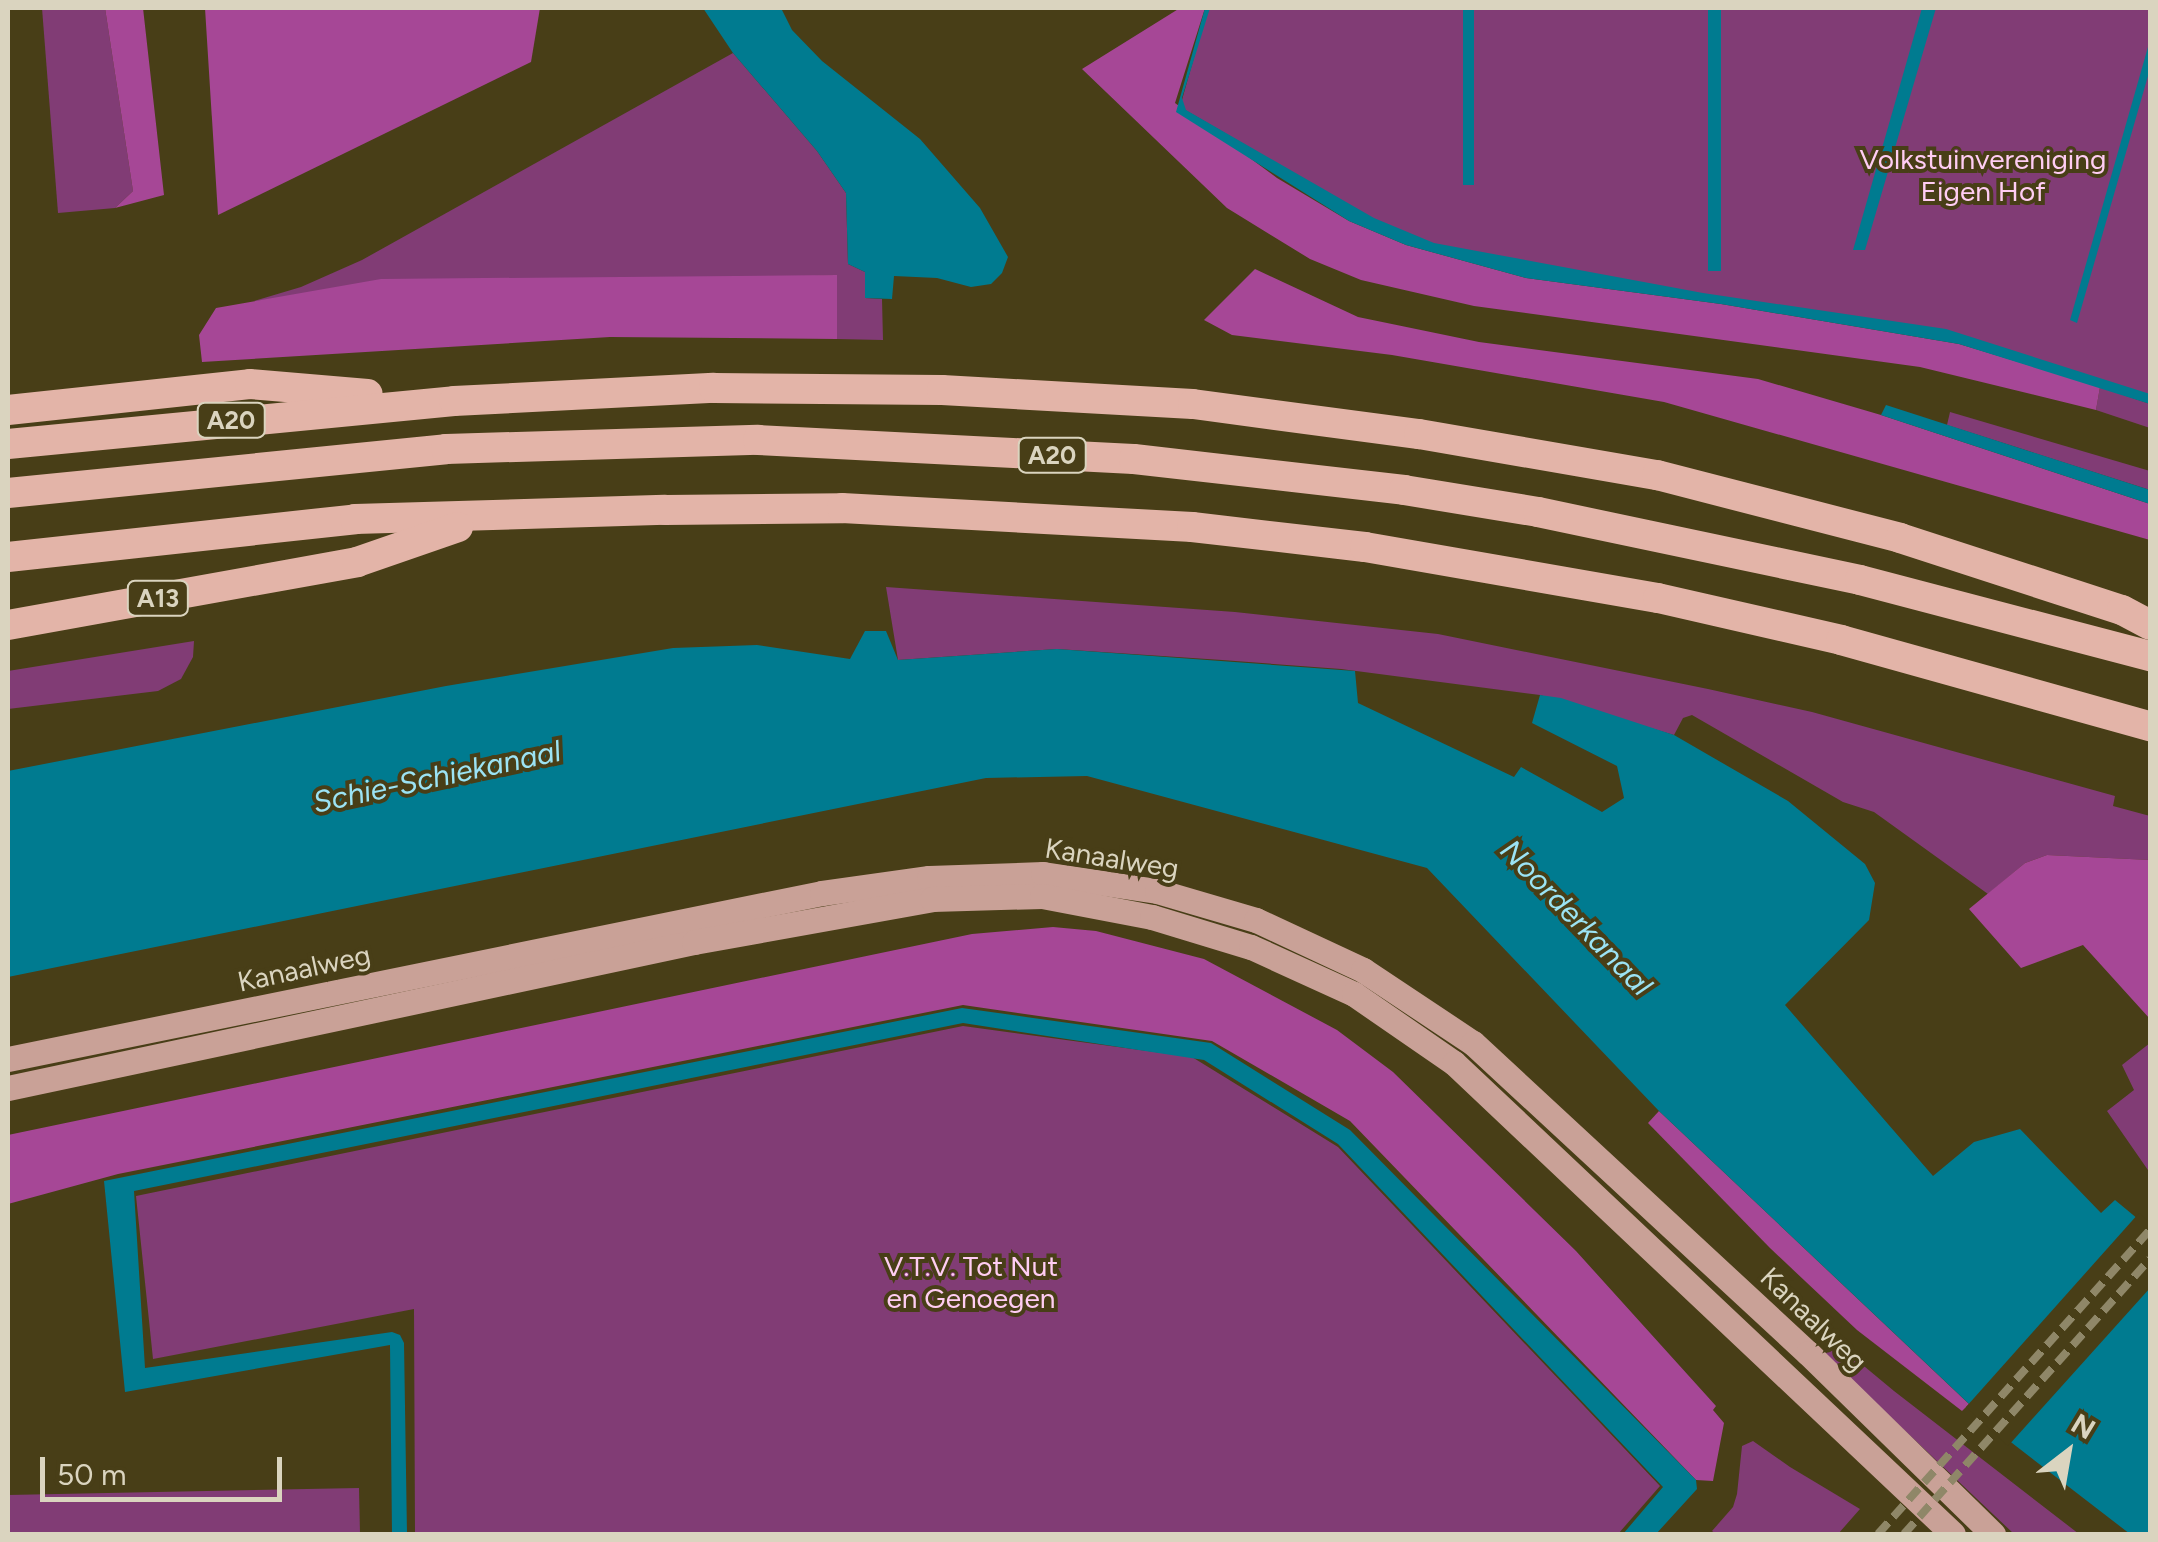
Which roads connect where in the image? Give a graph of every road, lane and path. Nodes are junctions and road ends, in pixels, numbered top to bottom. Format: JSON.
{"nodes":[{"id":1,"x":454,"y":400,"type":"junction"},
{"id":2,"x":8,"y":410,"type":"edge"},
{"id":3,"x":8,"y":444,"type":"edge"},
{"id":4,"x":8,"y":493,"type":"edge"},
{"id":5,"x":482,"y":518,"type":"junction"},
{"id":6,"x":8,"y":557,"type":"edge"},
{"id":7,"x":8,"y":625,"type":"edge"},
{"id":8,"x":2150,"y":626,"type":"edge"},
{"id":9,"x":2150,"y":656,"type":"edge"},
{"id":10,"x":2150,"y":726,"type":"edge"},
{"id":11,"x":8,"y":1059,"type":"edge"},
{"id":12,"x":8,"y":1088,"type":"edge"},
{"id":13,"x":1953,"y":1534,"type":"edge"},
{"id":14,"x":1993,"y":1534,"type":"edge"}],
"edges":[{"from":1,"to":2,"type":"highway","number":"A20"},
{"from":1,"to":3,"type":"highway","number":"A20"},
{"from":1,"to":8,"type":"highway","number":"A20"},
{"from":4,"to":9,"type":"highway","number":"A20"},
{"from":5,"to":6,"type":"highway","number":"A20"},
{"from":5,"to":7,"type":"highway","number":"A13"},
{"from":5,"to":10,"type":"highway","number":"A20"},
{"from":11,"to":14,"type":"main road","name":"Kanaalweg"},
{"from":12,"to":13,"type":"main road","name":"Kanaalweg"}]}
